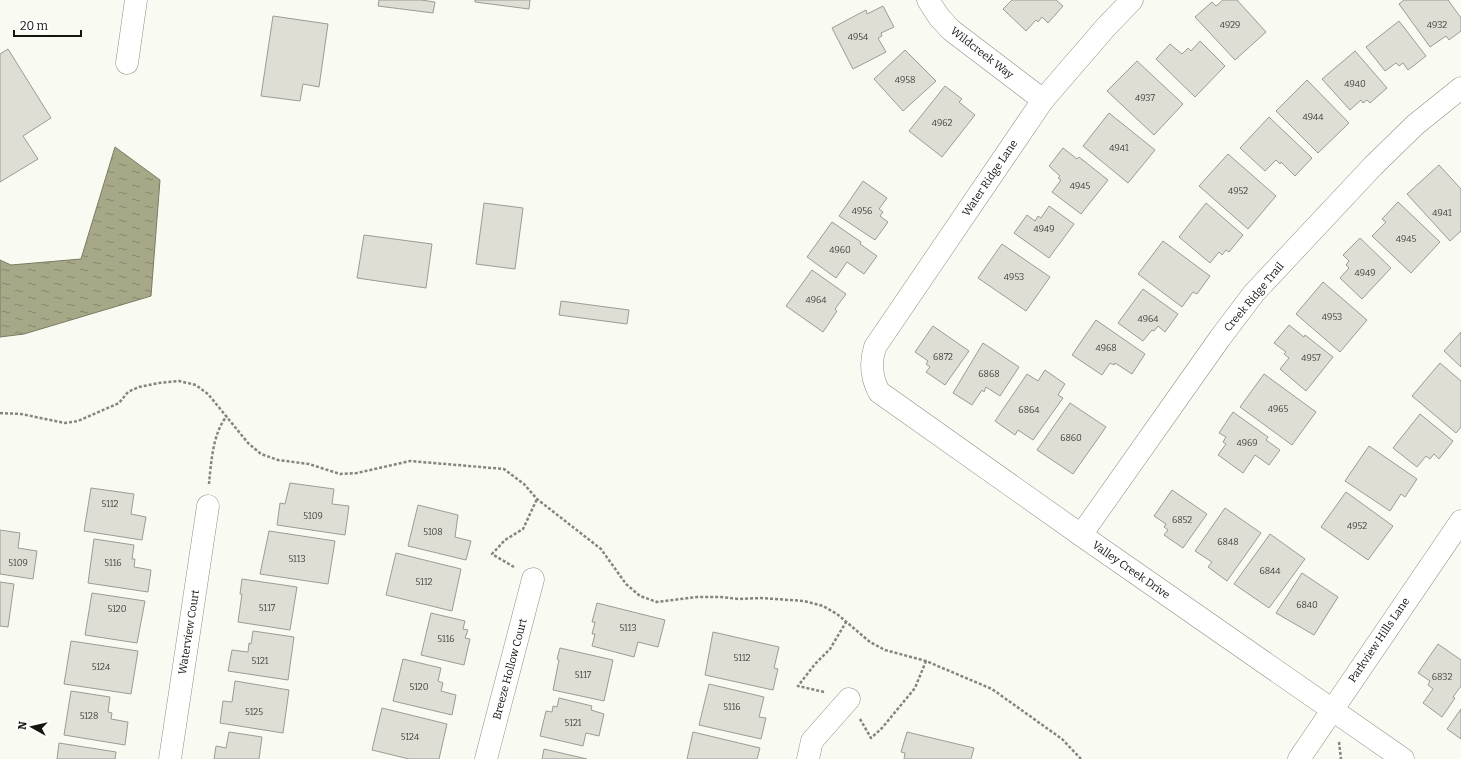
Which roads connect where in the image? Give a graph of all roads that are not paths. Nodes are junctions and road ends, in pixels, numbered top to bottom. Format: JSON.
{"nodes":[{"id":1,"x":136,"y":0,"type":"edge"},
{"id":2,"x":928,"y":0,"type":"edge"},
{"id":3,"x":1132,"y":0,"type":"edge"},
{"id":4,"x":126,"y":63,"type":"dead end"},
{"id":5,"x":1461,"y":88,"type":"edge"},
{"id":6,"x":1043,"y":100,"type":"junction"},
{"id":7,"x":872,"y":370,"type":"joint"},
{"id":8,"x":208,"y":506,"type":"road end"},
{"id":9,"x":1461,"y":521,"type":"edge"},
{"id":10,"x":1081,"y":535,"type":"junction"},
{"id":11,"x":533,"y":579,"type":"road end"},
{"id":12,"x":849,"y":699,"type":"dead end"},
{"id":13,"x":1332,"y":710,"type":"junction"},
{"id":14,"x":170,"y":759,"type":"edge"},
{"id":15,"x":486,"y":759,"type":"edge"},
{"id":16,"x":808,"y":759,"type":"edge"},
{"id":17,"x":1299,"y":759,"type":"edge"},
{"id":18,"x":1404,"y":759,"type":"edge"}],
"edges":[{"from":1,"to":4,"type":"street"},
{"from":2,"to":6,"type":"street","name":"Wildcreek Way"},
{"from":3,"to":6,"type":"street","name":"Water Ridge Lane"},
{"from":5,"to":10,"type":"street","name":"Creek Ridge Trail"},
{"from":6,"to":7,"type":"street","name":"Water Ridge Lane"},
{"from":7,"to":10,"type":"street","name":"Valley Creek Drive"},
{"from":8,"to":14,"type":"street","name":"Waterview Court"},
{"from":9,"to":13,"type":"street","name":"Parkview Hills Lane"},
{"from":10,"to":13,"type":"street","name":"Valley Creek Drive"},
{"from":11,"to":15,"type":"street","name":"Breeze Hollow Court"},
{"from":12,"to":16,"type":"street"},
{"from":13,"to":17,"type":"street","name":"Parkview Hills Lane"},
{"from":13,"to":18,"type":"street","name":"Valley Creek Drive"}]}
